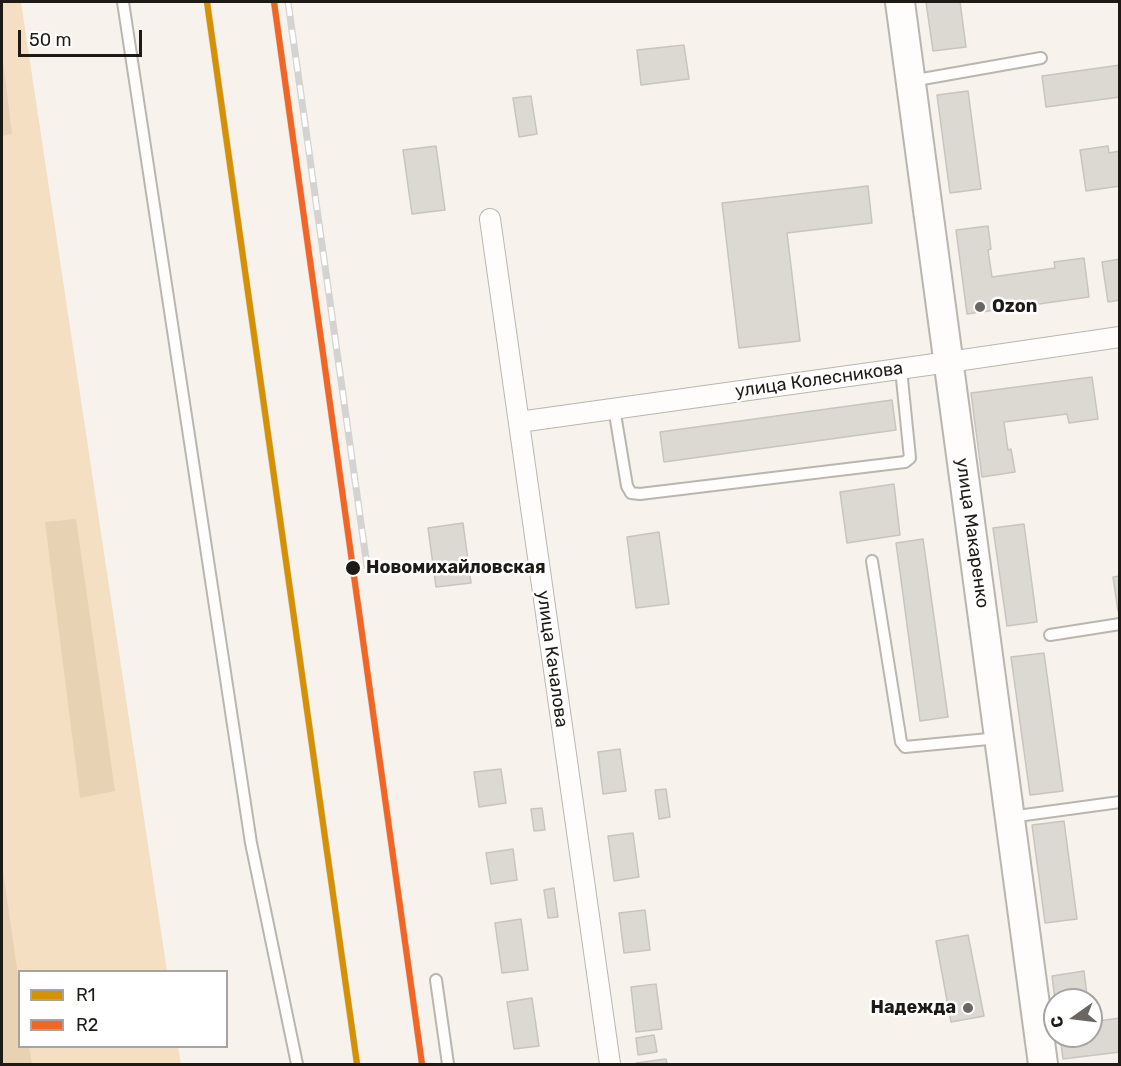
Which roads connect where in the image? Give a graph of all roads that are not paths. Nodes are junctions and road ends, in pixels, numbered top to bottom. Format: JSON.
{"nodes":[{"id":1,"x":123,"y":2,"type":"edge"},
{"id":2,"x":900,"y":2,"type":"edge"},
{"id":3,"x":1041,"y":58,"type":"dead end"},
{"id":4,"x":911,"y":81,"type":"junction"},
{"id":5,"x":490,"y":219,"type":"dead end"},
{"id":6,"x":1119,"y":337,"type":"edge"},
{"id":7,"x":949,"y":363,"type":"junction"},
{"id":8,"x":901,"y":369,"type":"junction"},
{"id":9,"x":614,"y":408,"type":"junction"},
{"id":10,"x":519,"y":422,"type":"junction"},
{"id":11,"x":872,"y":561,"type":"dead end"},
{"id":12,"x":1119,"y":624,"type":"edge"},
{"id":13,"x":1050,"y":635,"type":"dead end"},
{"id":14,"x":999,"y":738,"type":"junction"},
{"id":15,"x":1119,"y":802,"type":"edge"},
{"id":16,"x":1010,"y":817,"type":"junction"},
{"id":17,"x":436,"y":980,"type":"dead end"},
{"id":18,"x":297,"y":1065,"type":"edge"},
{"id":19,"x":448,"y":1065,"type":"edge"},
{"id":20,"x":610,"y":1065,"type":"edge"},
{"id":21,"x":1043,"y":1065,"type":"edge"}],
"edges":[{"from":1,"to":18,"type":"lane"},
{"from":2,"to":4,"type":"main road","name":"улица Макаренко"},
{"from":3,"to":4,"type":"lane"},
{"from":4,"to":7,"type":"main road","name":"улица Макаренко"},
{"from":5,"to":10,"type":"street","name":"улица Качалова"},
{"from":6,"to":7,"type":"street","name":"улица Колесникова"},
{"from":7,"to":8,"type":"street","name":"улица Колесникова"},
{"from":7,"to":14,"type":"main road","name":"улица Макаренко"},
{"from":8,"to":9,"type":"street","name":"улица Колесникова"},
{"from":8,"to":9,"type":"lane"},
{"from":9,"to":10,"type":"street","name":"улица Колесникова"},
{"from":10,"to":20,"type":"street","name":"улица Качалова"},
{"from":11,"to":14,"type":"lane"},
{"from":12,"to":13,"type":"lane"},
{"from":14,"to":16,"type":"main road","name":"улица Макаренко"},
{"from":15,"to":16,"type":"lane"},
{"from":16,"to":21,"type":"main road","name":"улица Макаренко"},
{"from":17,"to":19,"type":"lane"}]}
